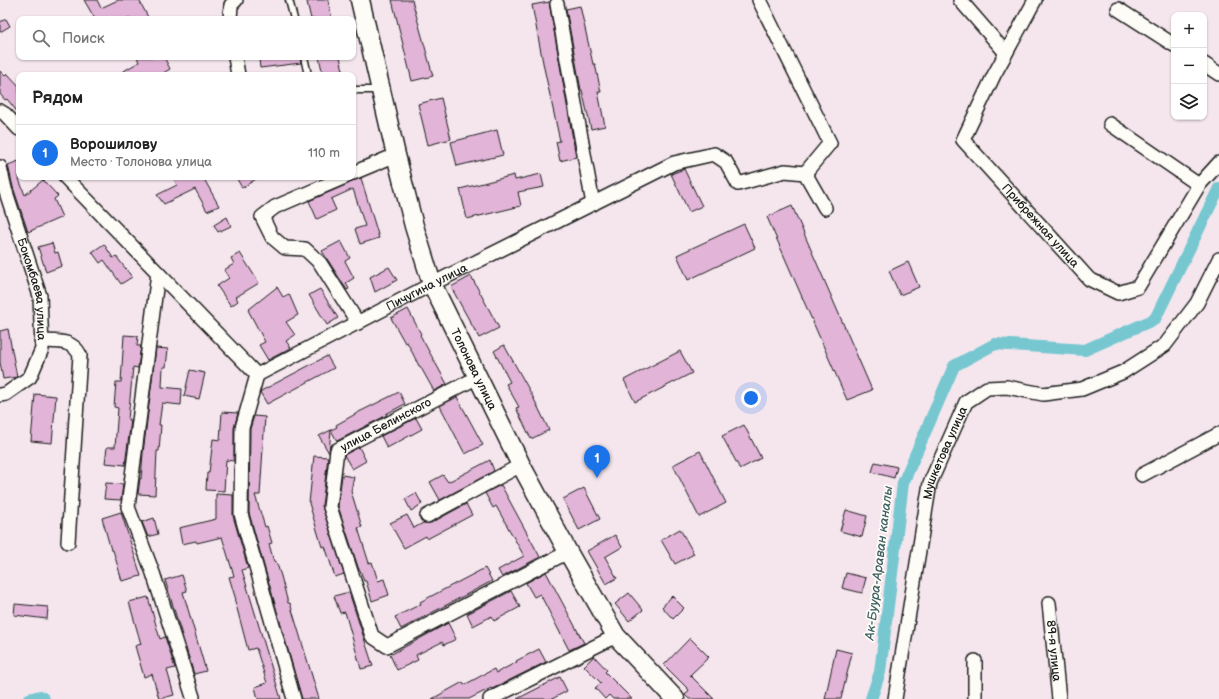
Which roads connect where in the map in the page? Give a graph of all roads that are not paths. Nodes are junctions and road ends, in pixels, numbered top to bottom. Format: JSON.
{"nodes":[{"id":1,"x":236,"y":0,"type":"edge"},
{"id":2,"x":289,"y":0,"type":"edge"},
{"id":3,"x":360,"y":0,"type":"edge"},
{"id":4,"x":759,"y":0,"type":"edge"},
{"id":5,"x":960,"y":0,"type":"edge"},
{"id":6,"x":1035,"y":0,"type":"edge"},
{"id":7,"x":557,"y":4,"type":"dead end"},
{"id":8,"x":1118,"y":9,"type":"dead end"},
{"id":9,"x":230,"y":16,"type":"edge"},
{"id":10,"x":293,"y":16,"type":"edge"},
{"id":11,"x":1171,"y":43,"type":"edge"},
{"id":12,"x":1006,"y":53,"type":"junction"},
{"id":13,"x":236,"y":60,"type":"edge"},
{"id":14,"x":305,"y":60,"type":"edge"},
{"id":15,"x":1207,"y":66,"type":"edge"},
{"id":16,"x":238,"y":72,"type":"edge"},
{"id":17,"x":307,"y":72,"type":"edge"},
{"id":18,"x":1219,"y":74,"type":"edge"},
{"id":19,"x":356,"y":90,"type":"edge"},
{"id":20,"x":381,"y":90,"type":"junction"},
{"id":21,"x":0,"y":111,"type":"edge"},
{"id":22,"x":1110,"y":124,"type":"dead end"},
{"id":23,"x":16,"y":126,"type":"edge"},
{"id":24,"x":396,"y":155,"type":"junction"},
{"id":25,"x":1219,"y":163,"type":"edge"},
{"id":26,"x":0,"y":167,"type":"edge"},
{"id":27,"x":356,"y":172,"type":"edge"},
{"id":28,"x":806,"y":173,"type":"junction"},
{"id":29,"x":68,"y":180,"type":"edge"},
{"id":30,"x":337,"y":180,"type":"edge"},
{"id":31,"x":1199,"y":185,"type":"junction"},
{"id":32,"x":3,"y":190,"type":"edge"},
{"id":33,"x":593,"y":204,"type":"junction"},
{"id":34,"x":825,"y":208,"type":"dead end"},
{"id":35,"x":1219,"y":260,"type":"edge"},
{"id":36,"x":158,"y":273,"type":"junction"},
{"id":37,"x":432,"y":284,"type":"junction"},
{"id":38,"x":358,"y":324,"type":"junction"},
{"id":39,"x":42,"y":341,"type":"junction"},
{"id":40,"x":257,"y":375,"type":"junction"},
{"id":41,"x":478,"y":377,"type":"junction"},
{"id":42,"x":0,"y":395,"type":"edge"},
{"id":43,"x":1219,"y":434,"type":"edge"},
{"id":44,"x":521,"y":465,"type":"junction"},
{"id":45,"x":1142,"y":476,"type":"dead end"},
{"id":46,"x":427,"y":516,"type":"dead end"},
{"id":47,"x":68,"y":542,"type":"dead end"},
{"id":48,"x":568,"y":552,"type":"junction"},
{"id":49,"x":1049,"y":603,"type":"dead end"},
{"id":50,"x":616,"y":636,"type":"junction"},
{"id":51,"x":975,"y":661,"type":"dead end"},
{"id":52,"x":193,"y":697,"type":"dead end"},
{"id":53,"x":294,"y":699,"type":"edge"},
{"id":54,"x":490,"y":699,"type":"edge"},
{"id":55,"x":675,"y":699,"type":"edge"},
{"id":56,"x":895,"y":699,"type":"edge"},
{"id":57,"x":975,"y":699,"type":"edge"},
{"id":58,"x":1059,"y":699,"type":"edge"}],
"edges":[{"from":1,"to":9,"type":"street"},
{"from":2,"to":10,"type":"lane"},
{"from":3,"to":20,"type":"main road","name":"Толонова улица"},
{"from":4,"to":28,"type":"street"},
{"from":5,"to":12,"type":"street"},
{"from":6,"to":12,"type":"street","name":"Прибрежная улица"},
{"from":7,"to":33,"type":"street"},
{"from":8,"to":11,"type":"street"},
{"from":12,"to":31,"type":"street","name":"Прибрежная улица"},
{"from":13,"to":16,"type":"street"},
{"from":14,"to":17,"type":"lane"},
{"from":15,"to":18,"type":"street"},
{"from":19,"to":20,"type":"lane"},
{"from":20,"to":24,"type":"main road","name":"Толонова улица"},
{"from":21,"to":23,"type":"street"},
{"from":22,"to":31,"type":"street"},
{"from":24,"to":27,"type":"street"},
{"from":24,"to":37,"type":"main road","name":"Толонова улица"},
{"from":25,"to":31,"type":"street","name":"Прибрежная улица"},
{"from":26,"to":32,"type":"street","name":"Бокомбаева улица"},
{"from":28,"to":33,"type":"street","name":"Пичугина улица"},
{"from":28,"to":34,"type":"street"},
{"from":29,"to":36,"type":"street"},
{"from":30,"to":38,"type":"street"},
{"from":32,"to":39,"type":"street","name":"Бокомбаева улица"},
{"from":33,"to":37,"type":"street","name":"Пичугина улица"},
{"from":35,"to":56,"type":"street","name":"Мушкетова улица"},
{"from":36,"to":40,"type":"street"},
{"from":36,"to":52,"type":"street"},
{"from":37,"to":38,"type":"street","name":"Пичугина улица"},
{"from":37,"to":41,"type":"main road","name":"Толонова улица"},
{"from":38,"to":40,"type":"street","name":"Пичугина улица"},
{"from":39,"to":42,"type":"street","name":"Бокомбаева улица"},
{"from":39,"to":47,"type":"street"},
{"from":40,"to":53,"type":"street"},
{"from":41,"to":44,"type":"main road","name":"Толонова улица"},
{"from":41,"to":48,"type":"street","name":"улица Белинского"},
{"from":43,"to":45,"type":"street"},
{"from":44,"to":46,"type":"street"},
{"from":44,"to":48,"type":"main road","name":"Толонова улица"},
{"from":48,"to":50,"type":"main road","name":"Толонова улица"},
{"from":49,"to":58,"type":"street","name":"89-я улица"},
{"from":50,"to":54,"type":"street"},
{"from":50,"to":55,"type":"main road","name":"Толонова улица"},
{"from":51,"to":57,"type":"street"}]}
